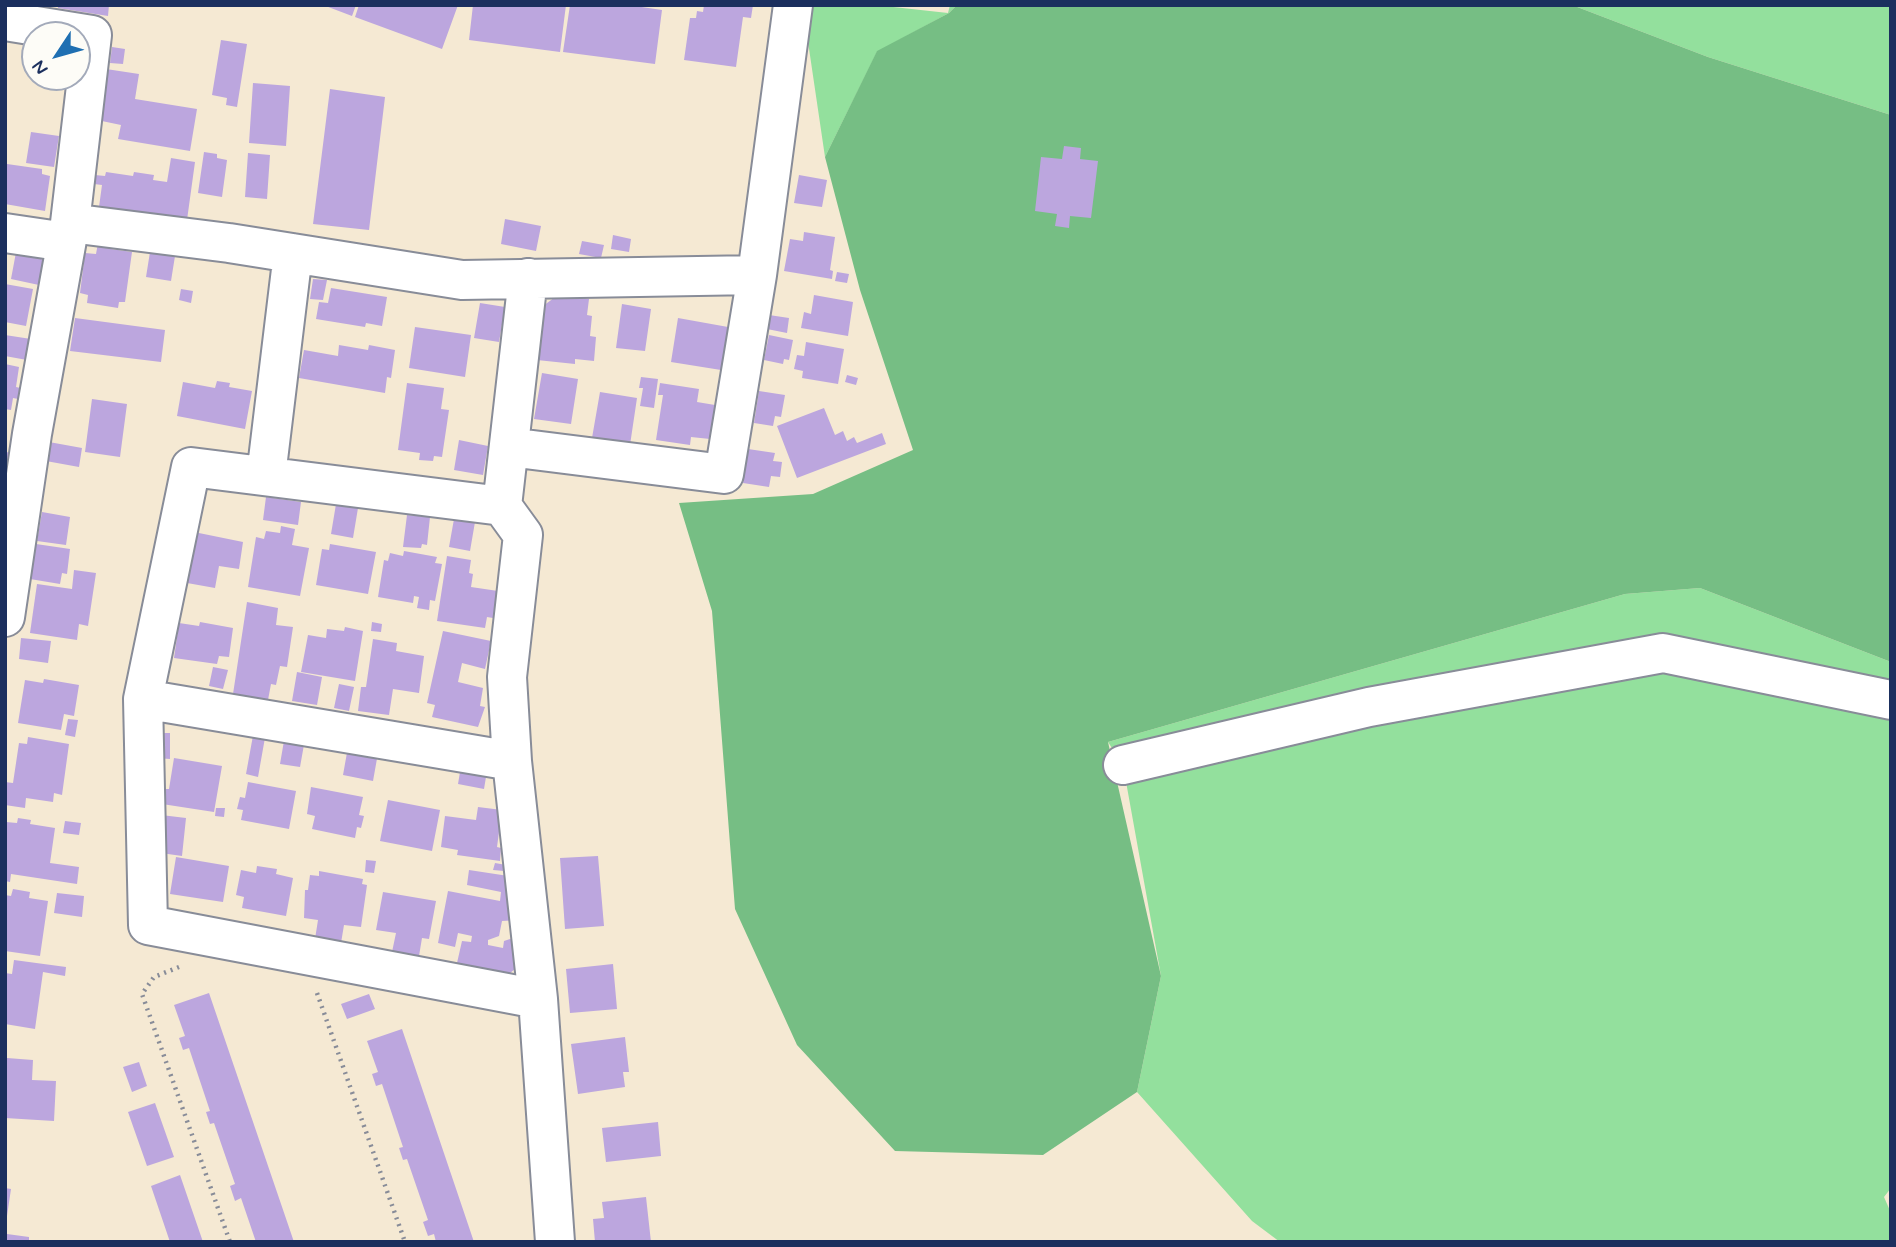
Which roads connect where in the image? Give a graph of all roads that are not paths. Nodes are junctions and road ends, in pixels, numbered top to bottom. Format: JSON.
{"nodes":[{"id":1,"x":793,"y":5,"type":"edge"},
{"id":2,"x":5,"y":21,"type":"edge"},
{"id":3,"x":5,"y":233,"type":"edge"},
{"id":4,"x":68,"y":233,"type":"junction"},
{"id":5,"x":293,"y":253,"type":"junction"},
{"id":6,"x":757,"y":275,"type":"junction"},
{"id":7,"x":528,"y":278,"type":"junction"},
{"id":8,"x":19,"y":432,"type":"edge"},
{"id":9,"x":509,"y":447,"type":"junction"},
{"id":10,"x":266,"y":476,"type":"junction"},
{"id":11,"x":502,"y":506,"type":"junction"},
{"id":12,"x":5,"y":617,"type":"edge"},
{"id":13,"x":143,"y":699,"type":"junction"},
{"id":14,"x":1891,"y":700,"type":"edge"},
{"id":15,"x":512,"y":761,"type":"junction"},
{"id":16,"x":1123,"y":765,"type":"dead end"},
{"id":17,"x":538,"y":999,"type":"junction"},
{"id":18,"x":555,"y":1242,"type":"edge"}],
"edges":[{"from":1,"to":6,"type":"street"},
{"from":2,"to":4,"type":"street"},
{"from":3,"to":4,"type":"street"},
{"from":4,"to":5,"type":"street"},
{"from":4,"to":8,"type":"street"},
{"from":5,"to":7,"type":"street"},
{"from":5,"to":10,"type":"street"},
{"from":6,"to":7,"type":"street"},
{"from":6,"to":9,"type":"street"},
{"from":7,"to":9,"type":"street"},
{"from":8,"to":12,"type":"street"},
{"from":9,"to":11,"type":"street"},
{"from":10,"to":11,"type":"street"},
{"from":10,"to":13,"type":"street"},
{"from":11,"to":15,"type":"street"},
{"from":13,"to":15,"type":"street"},
{"from":13,"to":17,"type":"street"},
{"from":14,"to":16,"type":"street"},
{"from":15,"to":17,"type":"street"},
{"from":17,"to":18,"type":"street"}]}
